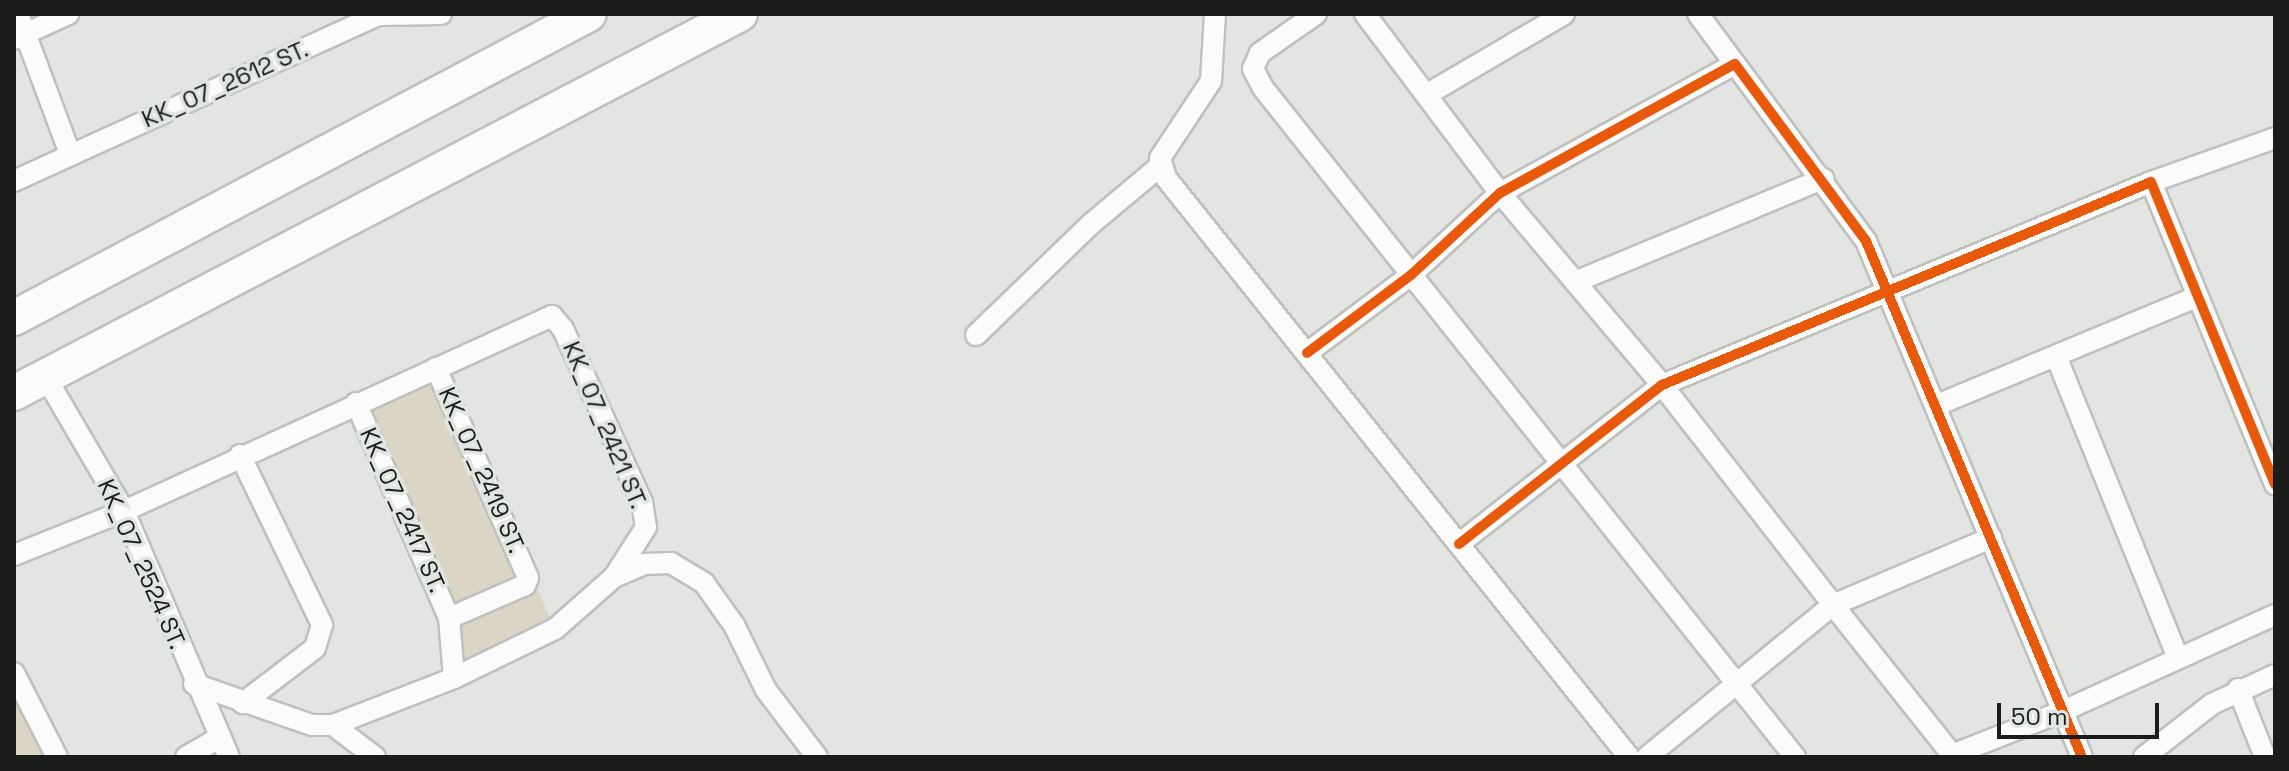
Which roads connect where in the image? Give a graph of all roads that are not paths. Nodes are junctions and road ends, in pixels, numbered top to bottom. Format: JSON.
{"nodes":[{"id":1,"x":18,"y":14,"type":"edge"},
{"id":2,"x":68,"y":14,"type":"edge"},
{"id":3,"x":441,"y":14,"type":"edge"},
{"id":4,"x":589,"y":14,"type":"edge"},
{"id":5,"x":740,"y":14,"type":"edge"},
{"id":6,"x":1215,"y":14,"type":"edge"},
{"id":7,"x":1316,"y":14,"type":"edge"},
{"id":8,"x":1365,"y":14,"type":"edge"},
{"id":9,"x":1564,"y":14,"type":"edge"},
{"id":10,"x":1698,"y":14,"type":"edge"},
{"id":11,"x":379,"y":15,"type":"edge"},
{"id":12,"x":543,"y":24,"type":"edge"},
{"id":13,"x":20,"y":36,"type":"edge"},
{"id":14,"x":1735,"y":64,"type":"junction"},
{"id":15,"x":1426,"y":95,"type":"junction"},
{"id":16,"x":2275,"y":138,"type":"edge"},
{"id":17,"x":70,"y":154,"type":"junction"},
{"id":18,"x":1160,"y":166,"type":"junction"},
{"id":19,"x":1823,"y":179,"type":"junction"},
{"id":20,"x":14,"y":181,"type":"edge"},
{"id":21,"x":2151,"y":182,"type":"junction"},
{"id":22,"x":1500,"y":193,"type":"junction"},
{"id":23,"x":1411,"y":275,"type":"junction"},
{"id":24,"x":1575,"y":282,"type":"junction"},
{"id":25,"x":1889,"y":289,"type":"junction"},
{"id":26,"x":2196,"y":297,"type":"junction"},
{"id":27,"x":14,"y":318,"type":"edge"},
{"id":28,"x":976,"y":335,"type":"dead end"},
{"id":29,"x":1307,"y":353,"type":"junction"},
{"id":30,"x":2056,"y":356,"type":"junction"},
{"id":31,"x":436,"y":368,"type":"junction"},
{"id":32,"x":45,"y":376,"type":"junction"},
{"id":33,"x":1662,"y":385,"type":"junction"},
{"id":34,"x":14,"y":393,"type":"edge"},
{"id":35,"x":356,"y":403,"type":"junction"},
{"id":36,"x":1937,"y":405,"type":"junction"},
{"id":37,"x":240,"y":455,"type":"junction"},
{"id":38,"x":1558,"y":461,"type":"junction"},
{"id":39,"x":2275,"y":485,"type":"edge"},
{"id":40,"x":124,"y":511,"type":"junction"},
{"id":41,"x":1991,"y":538,"type":"junction"},
{"id":42,"x":1459,"y":544,"type":"junction"},
{"id":43,"x":14,"y":555,"type":"edge"},
{"id":44,"x":614,"y":577,"type":"junction"},
{"id":45,"x":1833,"y":605,"type":"junction"},
{"id":46,"x":2275,"y":615,"type":"edge"},
{"id":47,"x":449,"y":618,"type":"junction"},
{"id":48,"x":2178,"y":658,"type":"junction"},
{"id":49,"x":14,"y":673,"type":"edge"},
{"id":50,"x":2275,"y":675,"type":"edge"},
{"id":51,"x":454,"y":678,"type":"junction"},
{"id":52,"x":1737,"y":682,"type":"junction"},
{"id":53,"x":194,"y":684,"type":"junction"},
{"id":54,"x":2238,"y":689,"type":"junction"},
{"id":55,"x":20,"y":699,"type":"edge"},
{"id":56,"x":243,"y":703,"type":"junction"},
{"id":57,"x":2063,"y":711,"type":"junction"},
{"id":58,"x":333,"y":725,"type":"junction"},
{"id":59,"x":219,"y":738,"type":"junction"},
{"id":60,"x":1953,"y":756,"type":"edge"},
{"id":61,"x":57,"y":757,"type":"edge"},
{"id":62,"x":186,"y":757,"type":"edge"},
{"id":63,"x":229,"y":757,"type":"edge"},
{"id":64,"x":375,"y":757,"type":"edge"},
{"id":65,"x":817,"y":757,"type":"edge"},
{"id":66,"x":1629,"y":757,"type":"edge"},
{"id":67,"x":1647,"y":757,"type":"edge"},
{"id":68,"x":1795,"y":757,"type":"edge"},
{"id":69,"x":2082,"y":757,"type":"edge"},
{"id":70,"x":2144,"y":757,"type":"edge"},
{"id":71,"x":2265,"y":757,"type":"edge"}],
"edges":[{"from":1,"to":13,"type":"street"},
{"from":2,"to":13,"type":"street"},
{"from":3,"to":11,"type":"street","name":"KK_07_2612 ST."},
{"from":4,"to":12,"type":"highway"},
{"from":5,"to":32,"type":"highway"},
{"from":6,"to":18,"type":"street"},
{"from":7,"to":23,"type":"street"},
{"from":8,"to":15,"type":"street"},
{"from":9,"to":15,"type":"street"},
{"from":10,"to":14,"type":"street"},
{"from":11,"to":17,"type":"street","name":"KK_07_2612 ST."},
{"from":12,"to":27,"type":"highway"},
{"from":13,"to":17,"type":"street"},
{"from":14,"to":19,"type":"street"},
{"from":14,"to":22,"type":"street"},
{"from":15,"to":22,"type":"street"},
{"from":16,"to":21,"type":"street"},
{"from":17,"to":20,"type":"street","name":"KK_07_2612 ST."},
{"from":18,"to":28,"type":"street"},
{"from":18,"to":29,"type":"street"},
{"from":19,"to":24,"type":"street"},
{"from":19,"to":25,"type":"street"},
{"from":21,"to":25,"type":"street"},
{"from":21,"to":26,"type":"street"},
{"from":22,"to":23,"type":"street"},
{"from":22,"to":24,"type":"street"},
{"from":23,"to":29,"type":"street"},
{"from":23,"to":38,"type":"street"},
{"from":24,"to":33,"type":"street"},
{"from":25,"to":33,"type":"street"},
{"from":25,"to":36,"type":"street"},
{"from":26,"to":30,"type":"street"},
{"from":26,"to":39,"type":"street"},
{"from":29,"to":42,"type":"street"},
{"from":30,"to":36,"type":"street"},
{"from":30,"to":48,"type":"street"},
{"from":31,"to":35,"type":"street"},
{"from":31,"to":44,"type":"street","name":"KK_07_2421 ST."},
{"from":31,"to":47,"type":"street","name":"KK_07_2419 ST."},
{"from":32,"to":34,"type":"highway"},
{"from":32,"to":40,"type":"street","name":"KK_07_2524 ST."},
{"from":33,"to":38,"type":"street"},
{"from":33,"to":45,"type":"street"},
{"from":35,"to":37,"type":"street"},
{"from":35,"to":47,"type":"street","name":"KK_07_2417 ST."},
{"from":36,"to":41,"type":"street"},
{"from":37,"to":40,"type":"street"},
{"from":37,"to":56,"type":"street"},
{"from":38,"to":42,"type":"street"},
{"from":38,"to":52,"type":"street"},
{"from":40,"to":43,"type":"street"},
{"from":40,"to":53,"type":"street","name":"KK_07_2524 ST."},
{"from":41,"to":45,"type":"street"},
{"from":41,"to":57,"type":"street"},
{"from":42,"to":66,"type":"street"},
{"from":44,"to":51,"type":"street"},
{"from":44,"to":65,"type":"street"},
{"from":45,"to":52,"type":"street"},
{"from":45,"to":60,"type":"street"},
{"from":46,"to":48,"type":"street"},
{"from":47,"to":51,"type":"street","name":"KK_07_2417 ST."},
{"from":48,"to":57,"type":"street"},
{"from":49,"to":55,"type":"street"},
{"from":50,"to":54,"type":"street"},
{"from":51,"to":58,"type":"street"},
{"from":52,"to":67,"type":"street"},
{"from":52,"to":68,"type":"street"},
{"from":53,"to":56,"type":"street"},
{"from":53,"to":59,"type":"street","name":"KK_07_2524 ST."},
{"from":54,"to":70,"type":"street"},
{"from":54,"to":71,"type":"street"},
{"from":55,"to":61,"type":"street"},
{"from":56,"to":58,"type":"street"},
{"from":57,"to":60,"type":"street"},
{"from":57,"to":69,"type":"street"},
{"from":58,"to":64,"type":"street"},
{"from":59,"to":62,"type":"street"},
{"from":59,"to":63,"type":"street","name":"KK_07_2524 ST."}]}
